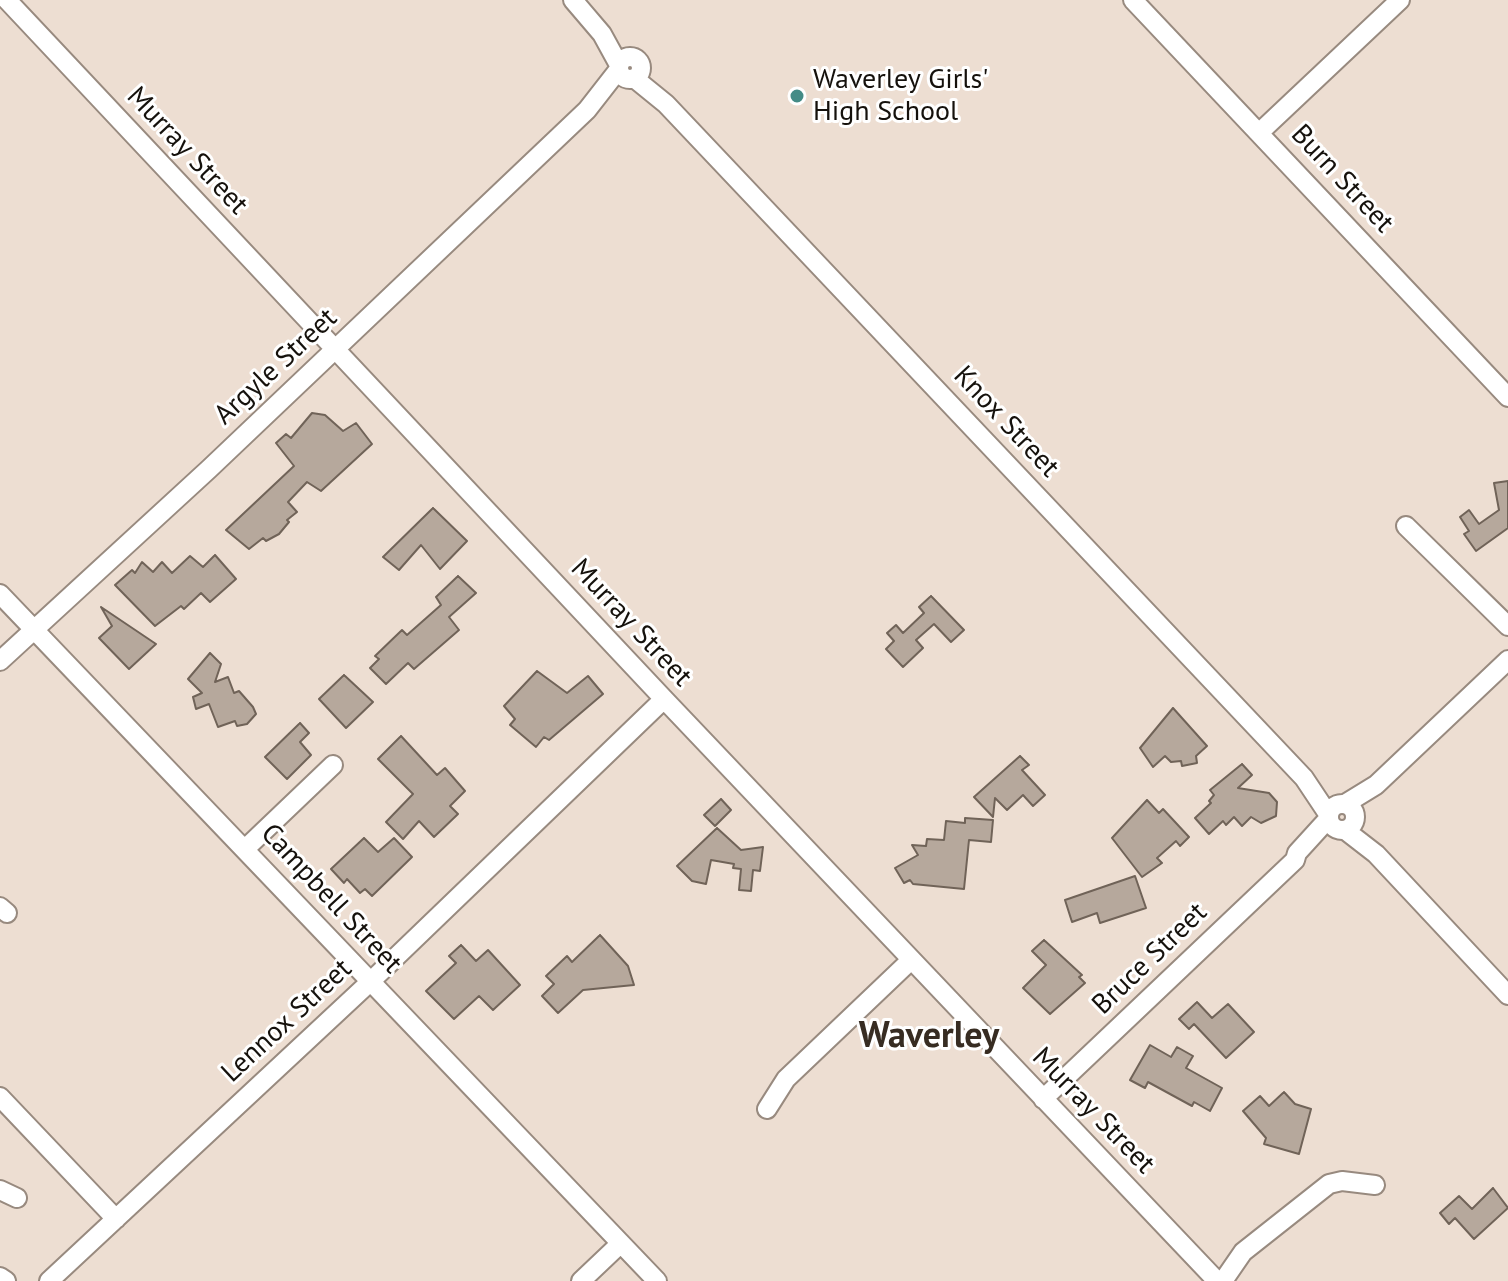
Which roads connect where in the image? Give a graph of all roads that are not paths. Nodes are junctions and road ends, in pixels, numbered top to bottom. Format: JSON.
{"nodes":[{"id":1,"x":7,"y":0,"type":"edge"},
{"id":2,"x":573,"y":0,"type":"edge"},
{"id":3,"x":1133,"y":0,"type":"edge"},
{"id":4,"x":1400,"y":0,"type":"edge"},
{"id":5,"x":629,"y":70,"type":"junction"},
{"id":6,"x":1260,"y":132,"type":"junction"},
{"id":7,"x":335,"y":350,"type":"junction"},
{"id":8,"x":1508,"y":397,"type":"edge"},
{"id":9,"x":1406,"y":526,"type":"dead end"},
{"id":10,"x":0,"y":594,"type":"edge"},
{"id":11,"x":1508,"y":626,"type":"edge"},
{"id":12,"x":33,"y":629,"type":"junction"},
{"id":13,"x":1508,"y":660,"type":"edge"},
{"id":14,"x":0,"y":661,"type":"edge"},
{"id":15,"x":664,"y":699,"type":"junction"},
{"id":16,"x":333,"y":765,"type":"dead end"},
{"id":17,"x":1342,"y":817,"type":"junction"},
{"id":18,"x":245,"y":849,"type":"junction"},
{"id":19,"x":911,"y":960,"type":"junction"},
{"id":20,"x":370,"y":982,"type":"junction"},
{"id":21,"x":1508,"y":995,"type":"edge"},
{"id":22,"x":0,"y":1097,"type":"edge"},
{"id":23,"x":1043,"y":1099,"type":"junction"},
{"id":24,"x":767,"y":1109,"type":"dead end"},
{"id":25,"x":1375,"y":1185,"type":"dead end"},
{"id":26,"x":116,"y":1219,"type":"junction"},
{"id":27,"x":620,"y":1244,"type":"junction"},
{"id":28,"x":0,"y":1277,"type":"edge"},
{"id":29,"x":6,"y":1281,"type":"edge"},
{"id":30,"x":49,"y":1281,"type":"edge"},
{"id":31,"x":581,"y":1281,"type":"edge"},
{"id":32,"x":657,"y":1281,"type":"edge"},
{"id":33,"x":1220,"y":1281,"type":"edge"}],
"edges":[{"from":1,"to":7,"type":"street","name":"Murray Street"},
{"from":2,"to":5,"type":"street","name":"Knox Street"},
{"from":3,"to":6,"type":"street","name":"Burn Street"},
{"from":4,"to":6,"type":"street"},
{"from":5,"to":7,"type":"street","name":"Argyle Street"},
{"from":5,"to":17,"type":"street","name":"Knox Street"},
{"from":6,"to":8,"type":"street","name":"Burn Street"},
{"from":7,"to":12,"type":"street","name":"Argyle Street"},
{"from":7,"to":15,"type":"street","name":"Murray Street"},
{"from":9,"to":11,"type":"street"},
{"from":10,"to":12,"type":"street","name":"Campbell Street"},
{"from":12,"to":14,"type":"street","name":"Argyle Street"},
{"from":12,"to":18,"type":"street","name":"Campbell Street"},
{"from":13,"to":17,"type":"street","name":"Bruce Street"},
{"from":15,"to":19,"type":"street","name":"Murray Street"},
{"from":15,"to":20,"type":"street","name":"Lennox Street"},
{"from":16,"to":18,"type":"street"},
{"from":17,"to":21,"type":"street","name":"Knox Street"},
{"from":17,"to":23,"type":"street","name":"Bruce Street"},
{"from":18,"to":20,"type":"street","name":"Campbell Street"},
{"from":19,"to":23,"type":"street","name":"Murray Street"},
{"from":19,"to":24,"type":"street"},
{"from":20,"to":26,"type":"street","name":"Lennox Street"},
{"from":20,"to":27,"type":"street","name":"Campbell Street"},
{"from":22,"to":26,"type":"street"},
{"from":23,"to":33,"type":"street","name":"Murray Street"},
{"from":25,"to":33,"type":"street"},
{"from":26,"to":30,"type":"street","name":"Lennox Street"},
{"from":27,"to":31,"type":"street"},
{"from":27,"to":32,"type":"street","name":"Campbell Street"},
{"from":28,"to":29,"type":"street"}]}
